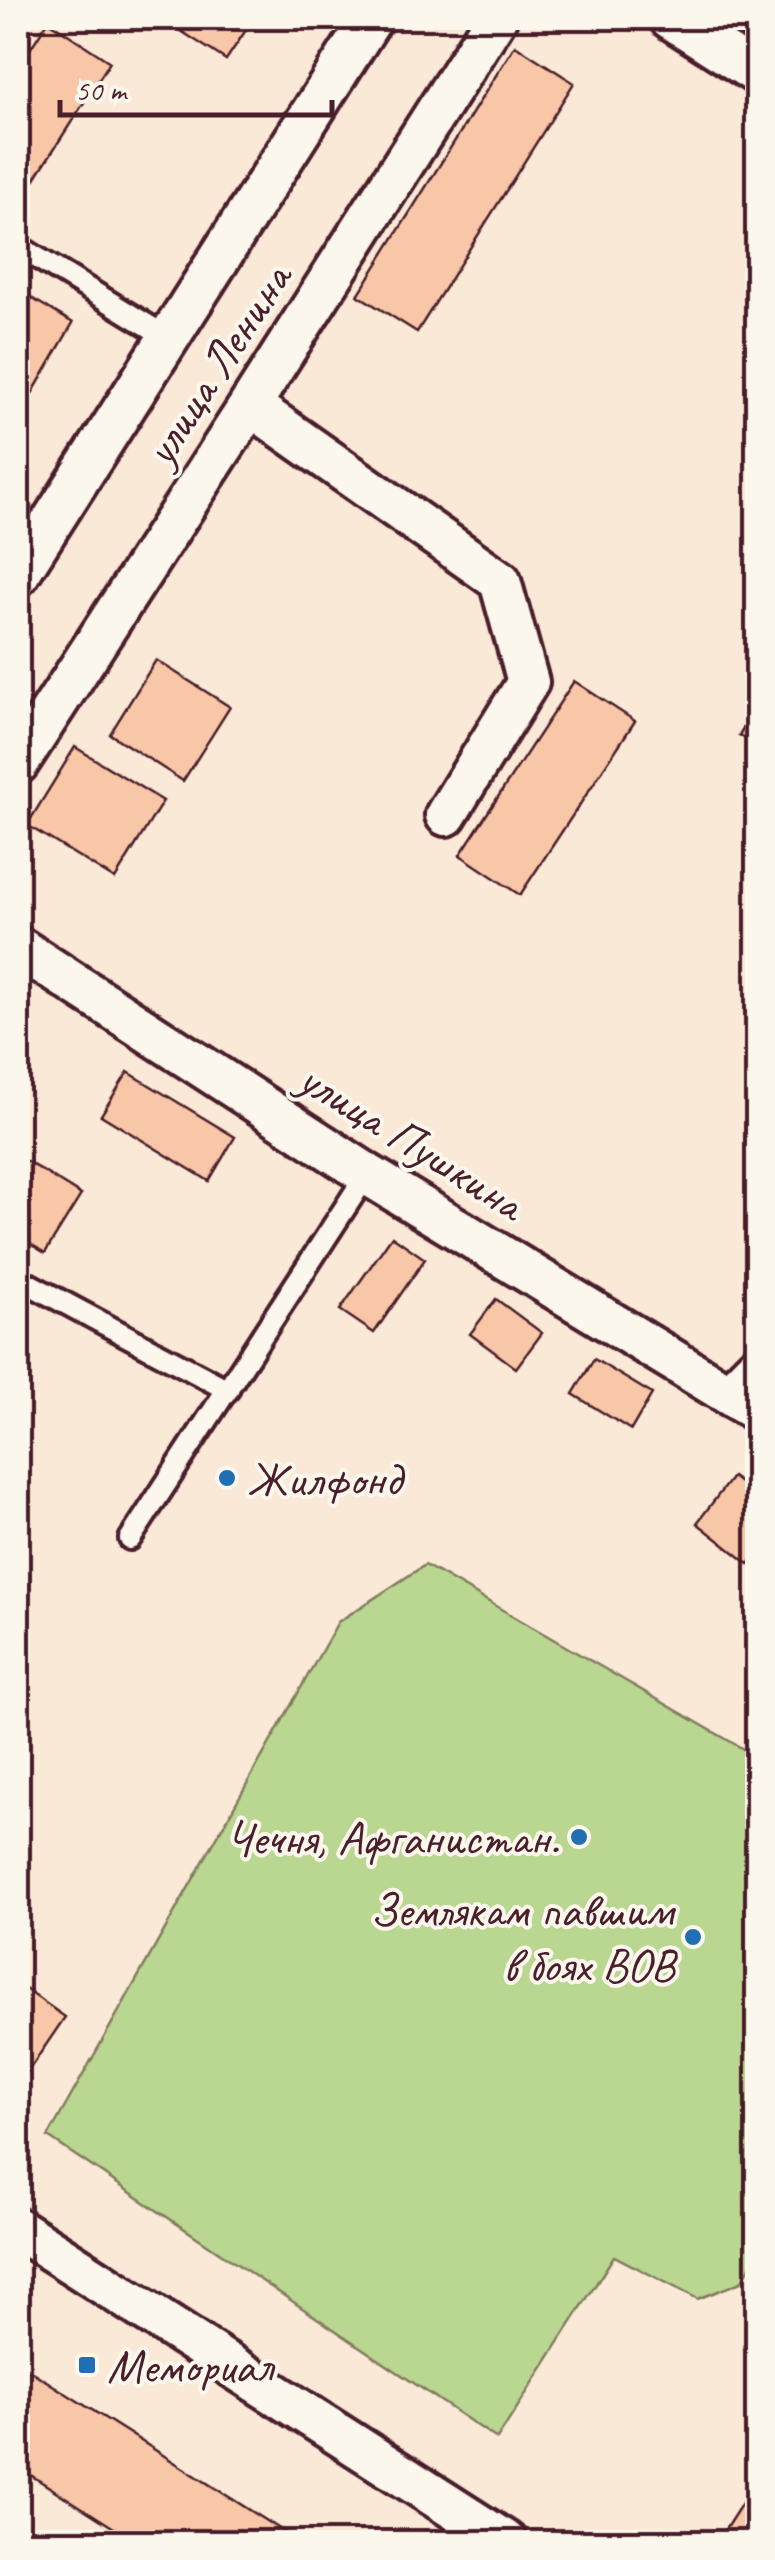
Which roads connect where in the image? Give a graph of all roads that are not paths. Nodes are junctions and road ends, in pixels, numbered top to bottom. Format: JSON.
{"nodes":[{"id":1,"x":372,"y":18,"type":"edge"},
{"id":2,"x":496,"y":18,"type":"edge"},
{"id":3,"x":670,"y":18,"type":"edge"},
{"id":4,"x":758,"y":74,"type":"edge"},
{"id":5,"x":18,"y":246,"type":"edge"},
{"id":6,"x":170,"y":339,"type":"junction"},
{"id":7,"x":250,"y":404,"type":"junction"},
{"id":8,"x":18,"y":576,"type":"edge"},
{"id":9,"x":18,"y":762,"type":"edge"},
{"id":10,"x":446,"y":816,"type":"dead end"},
{"id":11,"x":18,"y":948,"type":"edge"},
{"id":12,"x":368,"y":1174,"type":"junction"},
{"id":13,"x":18,"y":1278,"type":"edge"},
{"id":14,"x":758,"y":1365,"type":"edge"},
{"id":15,"x":228,"y":1390,"type":"junction"},
{"id":16,"x":743,"y":1403,"type":"edge"},
{"id":17,"x":130,"y":1539,"type":"dead end"},
{"id":18,"x":18,"y":2229,"type":"edge"},
{"id":19,"x":506,"y":2542,"type":"edge"}],
"edges":[{"from":1,"to":6,"type":"street","name":"улица Ленина"},
{"from":2,"to":7,"type":"street","name":"улица Ленина"},
{"from":3,"to":4,"type":"street"},
{"from":5,"to":6,"type":"lane"},
{"from":6,"to":8,"type":"street","name":"улица Ленина"},
{"from":7,"to":9,"type":"street","name":"улица Ленина"},
{"from":7,"to":10,"type":"street"},
{"from":11,"to":12,"type":"street","name":"улица Пушкина"},
{"from":12,"to":15,"type":"lane"},
{"from":12,"to":16,"type":"street","name":"улица Пушкина"},
{"from":13,"to":15,"type":"lane"},
{"from":14,"to":16,"type":"street"},
{"from":15,"to":17,"type":"lane"},
{"from":18,"to":19,"type":"street"}]}
